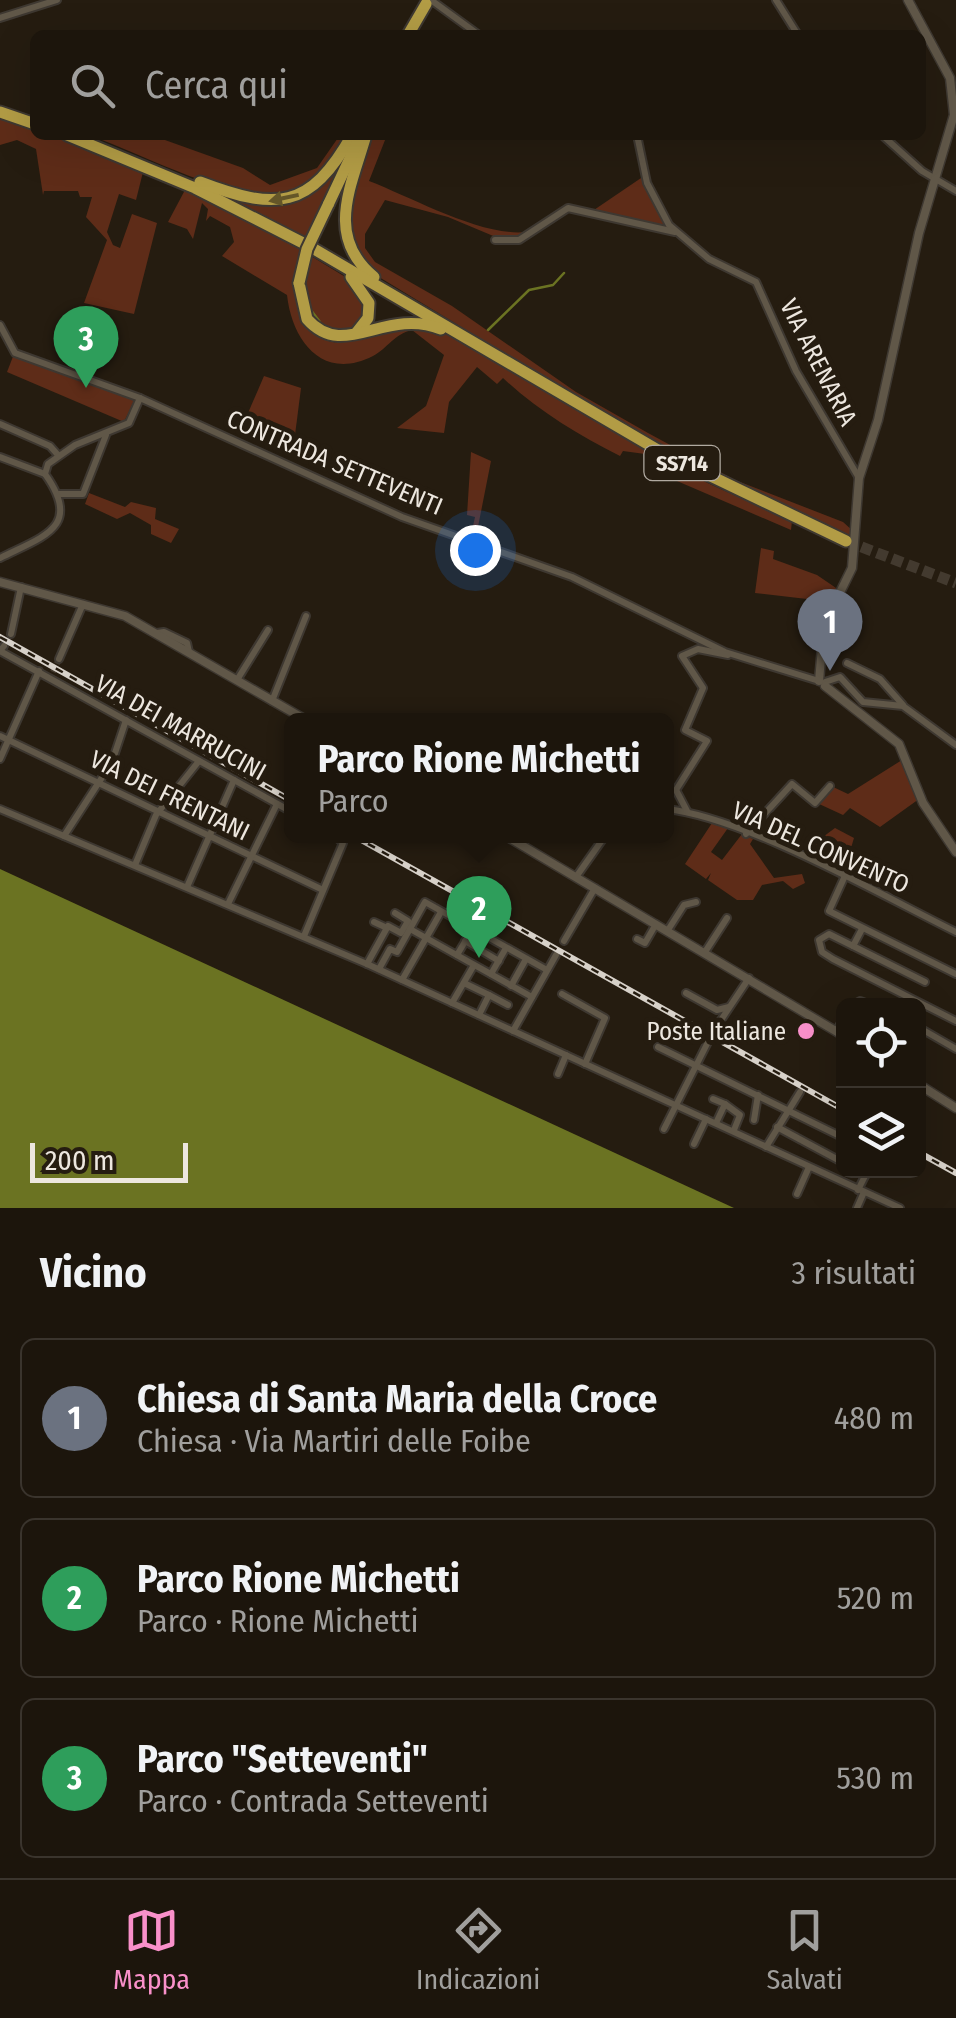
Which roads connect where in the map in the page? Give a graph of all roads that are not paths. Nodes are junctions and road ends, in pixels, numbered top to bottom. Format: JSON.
{"nodes":[{"id":1,"x":57,"y":0,"type":"edge"},
{"id":2,"x":776,"y":0,"type":"edge"},
{"id":3,"x":908,"y":0,"type":"edge"},
{"id":4,"x":428,"y":2,"type":"edge"},
{"id":5,"x":0,"y":18,"type":"edge"},
{"id":6,"x":411,"y":30,"type":"edge"},
{"id":7,"x":472,"y":30,"type":"edge"},
{"id":8,"x":795,"y":30,"type":"edge"},
{"id":9,"x":924,"y":30,"type":"edge"},
{"id":10,"x":926,"y":33,"type":"edge"},
{"id":11,"x":0,"y":112,"type":"edge"},
{"id":12,"x":30,"y":122,"type":"edge"},
{"id":13,"x":79,"y":140,"type":"edge"},
{"id":14,"x":349,"y":140,"type":"edge"},
{"id":15,"x":361,"y":140,"type":"edge"},
{"id":16,"x":363,"y":140,"type":"edge"},
{"id":17,"x":637,"y":140,"type":"edge"},
{"id":18,"x":888,"y":140,"type":"edge"},
{"id":19,"x":144,"y":165,"type":"junction"},
{"id":20,"x":935,"y":176,"type":"junction"},
{"id":21,"x":956,"y":191,"type":"edge"},
{"id":22,"x":675,"y":232,"type":"junction"},
{"id":23,"x":495,"y":240,"type":"dead end"},
{"id":24,"x":310,"y":247,"type":"junction"},
{"id":25,"x":422,"y":312,"type":"junction"},
{"id":26,"x":0,"y":324,"type":"edge"},
{"id":27,"x":354,"y":335,"type":"junction"},
{"id":28,"x":476,"y":344,"type":"junction"},
{"id":29,"x":140,"y":398,"type":"junction"},
{"id":30,"x":0,"y":424,"type":"edge"},
{"id":31,"x":106,"y":434,"type":"junction"},
{"id":32,"x":58,"y":455,"type":"junction"},
{"id":33,"x":0,"y":457,"type":"edge"},
{"id":34,"x":45,"y":474,"type":"junction"},
{"id":35,"x":860,"y":478,"type":"junction"},
{"id":36,"x":58,"y":494,"type":"junction"},
{"id":37,"x":846,"y":541,"type":"tunnel mouth"},
{"id":38,"x":0,"y":558,"type":"edge"},
{"id":39,"x":0,"y":582,"type":"edge"},
{"id":40,"x":22,"y":587,"type":"junction"},
{"id":41,"x":84,"y":602,"type":"junction"},
{"id":42,"x":306,"y":616,"type":"dead end"},
{"id":43,"x":268,"y":630,"type":"dead end"},
{"id":44,"x":10,"y":634,"type":"dead end"},
{"id":45,"x":2,"y":649,"type":"edge"},
{"id":46,"x":733,"y":656,"type":"junction"},
{"id":47,"x":59,"y":658,"type":"tunnel mouth"},
{"id":48,"x":847,"y":663,"type":"dead end"},
{"id":49,"x":39,"y":671,"type":"junction"},
{"id":50,"x":237,"y":680,"type":"junction"},
{"id":51,"x":822,"y":682,"type":"junction"},
{"id":52,"x":272,"y":701,"type":"junction"},
{"id":53,"x":903,"y":706,"type":"junction"},
{"id":54,"x":293,"y":713,"type":"edge"},
{"id":55,"x":126,"y":720,"type":"junction"},
{"id":56,"x":4,"y":738,"type":"edge"},
{"id":57,"x":956,"y":745,"type":"edge"},
{"id":58,"x":0,"y":759,"type":"edge"},
{"id":59,"x":199,"y":761,"type":"junction"},
{"id":60,"x":234,"y":780,"type":"junction"},
{"id":61,"x":100,"y":782,"type":"junction"},
{"id":62,"x":830,"y":786,"type":"dead end"},
{"id":63,"x":277,"y":804,"type":"junction"},
{"id":64,"x":284,"y":808,"type":"edge"},
{"id":65,"x":0,"y":809,"type":"edge"},
{"id":66,"x":674,"y":810,"type":"edge"},
{"id":67,"x":160,"y":812,"type":"junction"},
{"id":68,"x":688,"y":812,"type":"junction"},
{"id":69,"x":746,"y":834,"type":"junction"},
{"id":70,"x":210,"y":835,"type":"junction"},
{"id":71,"x":64,"y":836,"type":"junction"},
{"id":72,"x":343,"y":843,"type":"edge"},
{"id":73,"x":525,"y":843,"type":"edge"},
{"id":74,"x":600,"y":843,"type":"edge"},
{"id":75,"x":956,"y":852,"type":"edge"},
{"id":76,"x":252,"y":856,"type":"junction"},
{"id":77,"x":135,"y":865,"type":"junction"},
{"id":78,"x":576,"y":876,"type":"junction"},
{"id":79,"x":845,"y":878,"type":"junction"},
{"id":80,"x":186,"y":888,"type":"junction"},
{"id":81,"x":595,"y":888,"type":"junction"},
{"id":82,"x":323,"y":890,"type":"junction"},
{"id":83,"x":696,"y":902,"type":"dead end"},
{"id":84,"x":228,"y":904,"type":"junction"},
{"id":85,"x":441,"y":912,"type":"junction"},
{"id":86,"x":395,"y":913,"type":"dead end"},
{"id":87,"x":726,"y":918,"type":"dead end"},
{"id":88,"x":374,"y":922,"type":"dead end"},
{"id":89,"x":657,"y":923,"type":"junction"},
{"id":90,"x":387,"y":928,"type":"junction"},
{"id":91,"x":862,"y":928,"type":"junction"},
{"id":92,"x":410,"y":930,"type":"junction"},
{"id":93,"x":472,"y":930,"type":"junction"},
{"id":94,"x":668,"y":930,"type":"junction"},
{"id":95,"x":956,"y":932,"type":"edge"},
{"id":96,"x":302,"y":935,"type":"junction"},
{"id":97,"x":426,"y":939,"type":"junction"},
{"id":98,"x":637,"y":939,"type":"dead end"},
{"id":99,"x":465,"y":941,"type":"junction"},
{"id":100,"x":564,"y":942,"type":"dead end"},
{"id":101,"x":853,"y":946,"type":"junction"},
{"id":102,"x":506,"y":948,"type":"junction"},
{"id":103,"x":398,"y":952,"type":"junction"},
{"id":104,"x":705,"y":952,"type":"junction"},
{"id":105,"x":457,"y":955,"type":"junction"},
{"id":106,"x":556,"y":955,"type":"dead end"},
{"id":107,"x":526,"y":959,"type":"junction"},
{"id":108,"x":413,"y":960,"type":"junction"},
{"id":109,"x":499,"y":961,"type":"junction"},
{"id":110,"x":368,"y":964,"type":"junction"},
{"id":111,"x":474,"y":965,"type":"junction"},
{"id":112,"x":379,"y":969,"type":"junction"},
{"id":113,"x":547,"y":970,"type":"junction"},
{"id":114,"x":491,"y":974,"type":"junction"},
{"id":115,"x":956,"y":974,"type":"edge"},
{"id":116,"x":749,"y":977,"type":"junction"},
{"id":117,"x":402,"y":980,"type":"junction"},
{"id":118,"x":925,"y":982,"type":"dead end"},
{"id":119,"x":464,"y":983,"type":"junction"},
{"id":120,"x":511,"y":986,"type":"junction"},
{"id":121,"x":562,"y":994,"type":"dead end"},
{"id":122,"x":686,"y":994,"type":"dead end"},
{"id":123,"x":489,"y":995,"type":"junction"},
{"id":124,"x":532,"y":998,"type":"junction"},
{"id":125,"x":452,"y":1003,"type":"junction"},
{"id":126,"x":508,"y":1005,"type":"dead end"},
{"id":127,"x":728,"y":1007,"type":"junction"},
{"id":128,"x":480,"y":1015,"type":"junction"},
{"id":129,"x":956,"y":1021,"type":"edge"},
{"id":130,"x":716,"y":1029,"type":"dead end"},
{"id":131,"x":512,"y":1031,"type":"junction"},
{"id":132,"x":836,"y":1031,"type":"edge"},
{"id":133,"x":926,"y":1031,"type":"edge"},
{"id":134,"x":710,"y":1038,"type":"dead end"},
{"id":135,"x":955,"y":1044,"type":"edge"},
{"id":136,"x":658,"y":1047,"type":"dead end"},
{"id":137,"x":566,"y":1055,"type":"junction"},
{"id":138,"x":585,"y":1064,"type":"junction"},
{"id":139,"x":694,"y":1066,"type":"junction"},
{"id":140,"x":558,"y":1074,"type":"dead end"},
{"id":141,"x":924,"y":1088,"type":"edge"},
{"id":142,"x":800,"y":1092,"type":"dead end"},
{"id":143,"x":758,"y":1095,"type":"junction"},
{"id":144,"x":714,"y":1099,"type":"dead end"},
{"id":145,"x":724,"y":1104,"type":"junction"},
{"id":146,"x":675,"y":1106,"type":"junction"},
{"id":147,"x":956,"y":1108,"type":"edge"},
{"id":148,"x":788,"y":1110,"type":"junction"},
{"id":149,"x":740,"y":1115,"type":"junction"},
{"id":150,"x":706,"y":1118,"type":"junction"},
{"id":151,"x":716,"y":1122,"type":"junction"},
{"id":152,"x":777,"y":1126,"type":"junction"},
{"id":153,"x":664,"y":1129,"type":"dead end"},
{"id":154,"x":734,"y":1130,"type":"junction"},
{"id":155,"x":836,"y":1134,"type":"edge"},
{"id":156,"x":694,"y":1144,"type":"dead end"},
{"id":157,"x":766,"y":1147,"type":"junction"},
{"id":158,"x":836,"y":1159,"type":"edge"},
{"id":159,"x":809,"y":1167,"type":"junction"},
{"id":160,"x":865,"y":1178,"type":"edge"},
{"id":161,"x":861,"y":1191,"type":"junction"},
{"id":162,"x":797,"y":1194,"type":"dead end"},
{"id":163,"x":856,"y":1208,"type":"edge"},
{"id":164,"x":900,"y":1208,"type":"edge"}],
"edges":[{"from":1,"to":5,"type":"street"},
{"from":2,"to":8,"type":"street"},
{"from":3,"to":9,"type":"main road"},
{"from":4,"to":6,"type":"highway"},
{"from":4,"to":7,"type":"street"},
{"from":10,"to":20,"type":"main road"},
{"from":11,"to":12,"type":"highway"},
{"from":13,"to":19,"type":"highway","number":"SS714"},
{"from":14,"to":19,"type":"highway","one_way":true},
{"from":15,"to":27,"type":"highway","bridge":true},
{"from":16,"to":25,"type":"highway"},
{"from":17,"to":22,"type":"street","name":"VIA ARENARIA"},
{"from":18,"to":20,"type":"street"},
{"from":19,"to":24,"type":"highway","number":"SS714"},
{"from":20,"to":21,"type":"street"},
{"from":20,"to":35,"type":"main road"},
{"from":22,"to":23,"type":"street"},
{"from":22,"to":35,"type":"street","name":"VIA ARENARIA"},
{"from":24,"to":25,"type":"highway","number":"SS714"},
{"from":24,"to":27,"type":"highway"},
{"from":25,"to":28,"type":"highway","number":"SS714"},
{"from":26,"to":29,"type":"street","name":"CONTRADA SETTEVENTI"},
{"from":27,"to":28,"type":"highway"},
{"from":28,"to":37,"type":"highway","number":"SS714"},
{"from":29,"to":31,"type":"street"},
{"from":29,"to":46,"type":"street","name":"CONTRADA SETTEVENTI"},
{"from":30,"to":32,"type":"street"},
{"from":31,"to":32,"type":"street"},
{"from":31,"to":36,"type":"street"},
{"from":32,"to":34,"type":"street"},
{"from":33,"to":34,"type":"street"},
{"from":34,"to":36,"type":"street"},
{"from":35,"to":51,"type":"main road"},
{"from":36,"to":38,"type":"street"},
{"from":39,"to":40,"type":"main road"},
{"from":40,"to":41,"type":"main road"},
{"from":40,"to":44,"type":"street"},
{"from":41,"to":47,"type":"street"},
{"from":41,"to":50,"type":"main road"},
{"from":42,"to":52,"type":"street"},
{"from":43,"to":50,"type":"street"},
{"from":45,"to":49,"type":"street","name":"VIA DEI MARRUCINI"},
{"from":46,"to":51,"type":"street","name":"CONTRADA SETTEVENTI"},
{"from":46,"to":68,"type":"street"},
{"from":48,"to":53,"type":"street"},
{"from":49,"to":55,"type":"street","name":"VIA DEI MARRUCINI"},
{"from":49,"to":56,"type":"street"},
{"from":50,"to":52,"type":"main road"},
{"from":51,"to":53,"type":"street","name":"CONTRADA SETTEVENTI"},
{"from":51,"to":75,"type":"main road"},
{"from":52,"to":54,"type":"main road"},
{"from":53,"to":57,"type":"street"},
{"from":55,"to":59,"type":"street","name":"VIA DEI MARRUCINI"},
{"from":55,"to":61,"type":"street"},
{"from":56,"to":58,"type":"street"},
{"from":56,"to":61,"type":"street","name":"VIA DEI FRENTANI"},
{"from":59,"to":60,"type":"street","name":"VIA DEI MARRUCINI"},
{"from":59,"to":67,"type":"street"},
{"from":60,"to":63,"type":"street","name":"VIA DEI MARRUCINI"},
{"from":60,"to":70,"type":"street"},
{"from":61,"to":67,"type":"street","name":"VIA DEI FRENTANI"},
{"from":61,"to":71,"type":"street"},
{"from":62,"to":69,"type":"street"},
{"from":63,"to":64,"type":"street","name":"VIA DEI MARRUCINI"},
{"from":63,"to":76,"type":"street"},
{"from":65,"to":71,"type":"street"},
{"from":66,"to":68,"type":"street","name":"VIA DEL CONVENTO"},
{"from":67,"to":70,"type":"street","name":"VIA DEI FRENTANI"},
{"from":67,"to":77,"type":"street"},
{"from":68,"to":69,"type":"street","name":"VIA DEL CONVENTO"},
{"from":69,"to":79,"type":"street","name":"VIA DEL CONVENTO"},
{"from":70,"to":76,"type":"street","name":"VIA DEI FRENTANI"},
{"from":70,"to":80,"type":"street"},
{"from":71,"to":77,"type":"street"},
{"from":72,"to":82,"type":"street"},
{"from":73,"to":78,"type":"main road"},
{"from":74,"to":78,"type":"street"},
{"from":76,"to":82,"type":"street","name":"VIA DEI FRENTANI"},
{"from":76,"to":84,"type":"street"},
{"from":77,"to":80,"type":"street"},
{"from":78,"to":81,"type":"main road"},
{"from":79,"to":91,"type":"street"},
{"from":79,"to":95,"type":"street","name":"VIA DEL CONVENTO"},
{"from":80,"to":84,"type":"street"},
{"from":81,"to":89,"type":"main road"},
{"from":81,"to":100,"type":"street"},
{"from":82,"to":96,"type":"street"},
{"from":83,"to":94,"type":"street"},
{"from":84,"to":96,"type":"street"},
{"from":85,"to":92,"type":"street"},
{"from":85,"to":93,"type":"street"},
{"from":85,"to":97,"type":"street"},
{"from":86,"to":90,"type":"street"},
{"from":87,"to":104,"type":"street"},
{"from":88,"to":90,"type":"street"},
{"from":89,"to":94,"type":"main road"},
{"from":89,"to":98,"type":"street"},
{"from":90,"to":110,"type":"street"},
{"from":91,"to":101,"type":"street"},
{"from":91,"to":115,"type":"street"},
{"from":92,"to":97,"type":"street"},
{"from":92,"to":103,"type":"street"},
{"from":93,"to":99,"type":"street"},
{"from":93,"to":102,"type":"street"},
{"from":94,"to":104,"type":"main road"},
{"from":96,"to":110,"type":"street"},
{"from":97,"to":105,"type":"street"},
{"from":97,"to":108,"type":"street"},
{"from":99,"to":105,"type":"street"},
{"from":99,"to":109,"type":"street"},
{"from":101,"to":118,"type":"street"},
{"from":101,"to":129,"type":"street"},
{"from":102,"to":107,"type":"street"},
{"from":102,"to":109,"type":"street"},
{"from":103,"to":108,"type":"street"},
{"from":103,"to":112,"type":"street"},
{"from":104,"to":116,"type":"main road"},
{"from":105,"to":111,"type":"street"},
{"from":106,"to":113,"type":"street"},
{"from":107,"to":113,"type":"street"},
{"from":107,"to":120,"type":"street"},
{"from":108,"to":117,"type":"street"},
{"from":109,"to":114,"type":"street"},
{"from":110,"to":112,"type":"street"},
{"from":111,"to":114,"type":"street"},
{"from":111,"to":119,"type":"street"},
{"from":112,"to":117,"type":"street"},
{"from":113,"to":124,"type":"street"},
{"from":114,"to":120,"type":"street"},
{"from":116,"to":127,"type":"street"},
{"from":116,"to":132,"type":"main road"},
{"from":117,"to":125,"type":"street"},
{"from":119,"to":123,"type":"street"},
{"from":119,"to":125,"type":"street"},
{"from":120,"to":124,"type":"street"},
{"from":121,"to":138,"type":"street"},
{"from":122,"to":127,"type":"street"},
{"from":123,"to":126,"type":"street"},
{"from":123,"to":128,"type":"street"},
{"from":124,"to":131,"type":"street"},
{"from":125,"to":128,"type":"street"},
{"from":127,"to":130,"type":"street"},
{"from":128,"to":131,"type":"street"},
{"from":131,"to":137,"type":"street"},
{"from":133,"to":135,"type":"street"},
{"from":134,"to":139,"type":"street"},
{"from":136,"to":139,"type":"street"},
{"from":137,"to":138,"type":"street"},
{"from":137,"to":140,"type":"street"},
{"from":138,"to":146,"type":"street"},
{"from":139,"to":143,"type":"street"},
{"from":139,"to":146,"type":"street"},
{"from":141,"to":147,"type":"main road"},
{"from":142,"to":148,"type":"street"},
{"from":143,"to":148,"type":"street"},
{"from":143,"to":149,"type":"street"},
{"from":144,"to":145,"type":"street"},
{"from":145,"to":149,"type":"street"},
{"from":145,"to":151,"type":"street"},
{"from":146,"to":150,"type":"street"},
{"from":146,"to":153,"type":"street"},
{"from":148,"to":152,"type":"street"},
{"from":148,"to":155,"type":"street"},
{"from":149,"to":154,"type":"street"},
{"from":150,"to":151,"type":"street"},
{"from":150,"to":156,"type":"street"},
{"from":151,"to":154,"type":"street"},
{"from":152,"to":157,"type":"street"},
{"from":152,"to":158,"type":"street"},
{"from":154,"to":157,"type":"street"},
{"from":157,"to":159,"type":"street"},
{"from":159,"to":161,"type":"street"},
{"from":159,"to":162,"type":"street"},
{"from":160,"to":161,"type":"street"},
{"from":161,"to":163,"type":"street"},
{"from":161,"to":164,"type":"street"}]}
